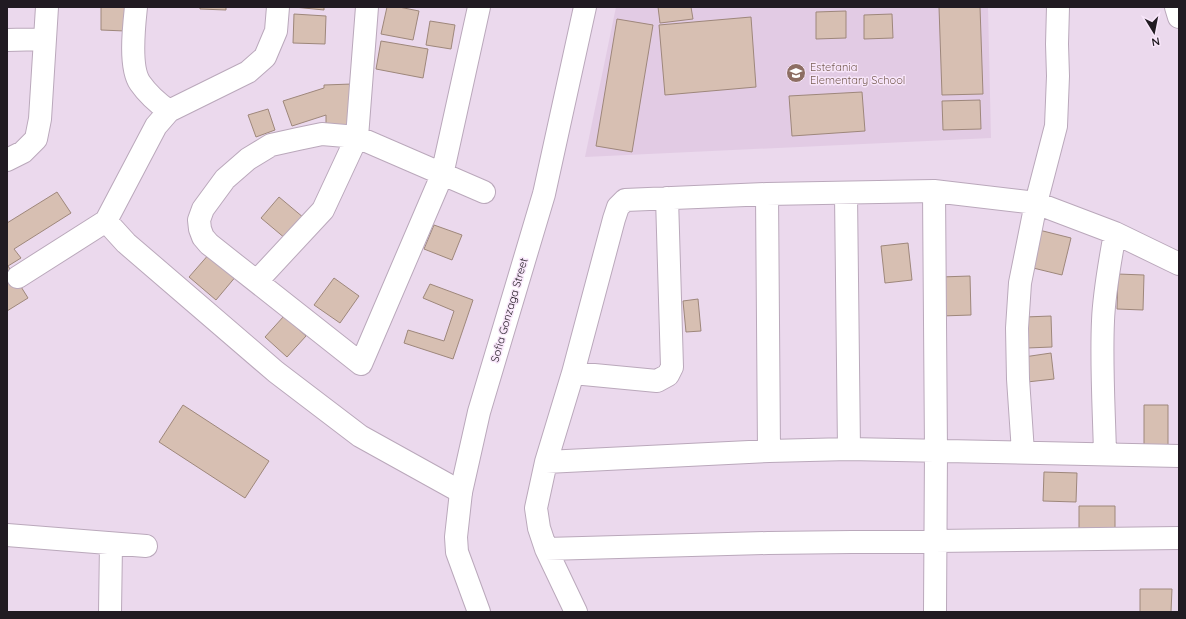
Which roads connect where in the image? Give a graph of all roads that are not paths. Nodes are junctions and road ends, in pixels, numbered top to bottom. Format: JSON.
{"nodes":[{"id":1,"x":47,"y":7,"type":"edge"},
{"id":2,"x":136,"y":7,"type":"edge"},
{"id":3,"x":278,"y":7,"type":"edge"},
{"id":4,"x":367,"y":7,"type":"edge"},
{"id":5,"x":479,"y":7,"type":"edge"},
{"id":6,"x":586,"y":7,"type":"edge"},
{"id":7,"x":1058,"y":7,"type":"edge"},
{"id":8,"x":1176,"y":7,"type":"edge"},
{"id":9,"x":1179,"y":18,"type":"edge"},
{"id":10,"x":7,"y":40,"type":"edge"},
{"id":11,"x":45,"y":40,"type":"junction"},
{"id":12,"x":169,"y":111,"type":"junction"},
{"id":13,"x":358,"y":137,"type":"junction"},
{"id":14,"x":7,"y":160,"type":"edge"},
{"id":15,"x":442,"y":175,"type":"junction"},
{"id":16,"x":484,"y":192,"type":"dead end"},
{"id":17,"x":934,"y":192,"type":"junction"},
{"id":18,"x":767,"y":194,"type":"junction"},
{"id":19,"x":846,"y":194,"type":"junction"},
{"id":20,"x":667,"y":198,"type":"junction"},
{"id":21,"x":1036,"y":203,"type":"junction"},
{"id":22,"x":106,"y":221,"type":"junction"},
{"id":23,"x":1115,"y":233,"type":"junction"},
{"id":24,"x":1179,"y":264,"type":"edge"},
{"id":25,"x":18,"y":276,"type":"dead end"},
{"id":26,"x":257,"y":281,"type":"junction"},
{"id":27,"x":573,"y":373,"type":"junction"},
{"id":28,"x":849,"y":449,"type":"junction"},
{"id":29,"x":769,"y":451,"type":"junction"},
{"id":30,"x":936,"y":451,"type":"junction"},
{"id":31,"x":1023,"y":452,"type":"junction"},
{"id":32,"x":1105,"y":454,"type":"junction"},
{"id":33,"x":1179,"y":456,"type":"edge"},
{"id":34,"x":546,"y":462,"type":"junction"},
{"id":35,"x":461,"y":492,"type":"junction"},
{"id":36,"x":7,"y":535,"type":"edge"},
{"id":37,"x":1179,"y":538,"type":"edge"},
{"id":38,"x":936,"y":542,"type":"junction"},
{"id":39,"x":111,"y":544,"type":"junction"},
{"id":40,"x":146,"y":546,"type":"dead end"},
{"id":41,"x":546,"y":549,"type":"junction"},
{"id":42,"x":110,"y":612,"type":"edge"},
{"id":43,"x":479,"y":612,"type":"edge"},
{"id":44,"x":576,"y":612,"type":"edge"},
{"id":45,"x":935,"y":612,"type":"edge"}],
"edges":[{"from":1,"to":11,"type":"street"},
{"from":2,"to":12,"type":"street"},
{"from":3,"to":12,"type":"street"},
{"from":4,"to":13,"type":"street"},
{"from":5,"to":15,"type":"street"},
{"from":6,"to":35,"type":"street","name":"Sofia Gonzaga Street"},
{"from":7,"to":21,"type":"street"},
{"from":8,"to":9,"type":"street"},
{"from":10,"to":11,"type":"street"},
{"from":11,"to":14,"type":"street"},
{"from":12,"to":22,"type":"street"},
{"from":13,"to":15,"type":"street"},
{"from":13,"to":26,"type":"street"},
{"from":13,"to":26,"type":"street"},
{"from":15,"to":16,"type":"street"},
{"from":15,"to":26,"type":"street"},
{"from":17,"to":19,"type":"street"},
{"from":17,"to":21,"type":"street"},
{"from":17,"to":30,"type":"street"},
{"from":18,"to":19,"type":"street"},
{"from":18,"to":20,"type":"street"},
{"from":18,"to":29,"type":"street"},
{"from":19,"to":28,"type":"street"},
{"from":20,"to":27,"type":"street"},
{"from":20,"to":27,"type":"street"},
{"from":21,"to":23,"type":"street"},
{"from":21,"to":31,"type":"street"},
{"from":22,"to":25,"type":"street"},
{"from":22,"to":35,"type":"street"},
{"from":23,"to":24,"type":"street"},
{"from":23,"to":32,"type":"street"},
{"from":27,"to":34,"type":"street"},
{"from":28,"to":29,"type":"street"},
{"from":28,"to":30,"type":"street"},
{"from":29,"to":34,"type":"street"},
{"from":30,"to":31,"type":"street"},
{"from":30,"to":38,"type":"street"},
{"from":31,"to":32,"type":"street"},
{"from":32,"to":33,"type":"street"},
{"from":34,"to":41,"type":"street"},
{"from":35,"to":43,"type":"street","name":"Sofia Gonzaga Street"},
{"from":36,"to":39,"type":"street"},
{"from":37,"to":38,"type":"street"},
{"from":38,"to":41,"type":"street"},
{"from":38,"to":45,"type":"street"},
{"from":39,"to":40,"type":"street"},
{"from":39,"to":42,"type":"street"},
{"from":41,"to":44,"type":"street"}]}
